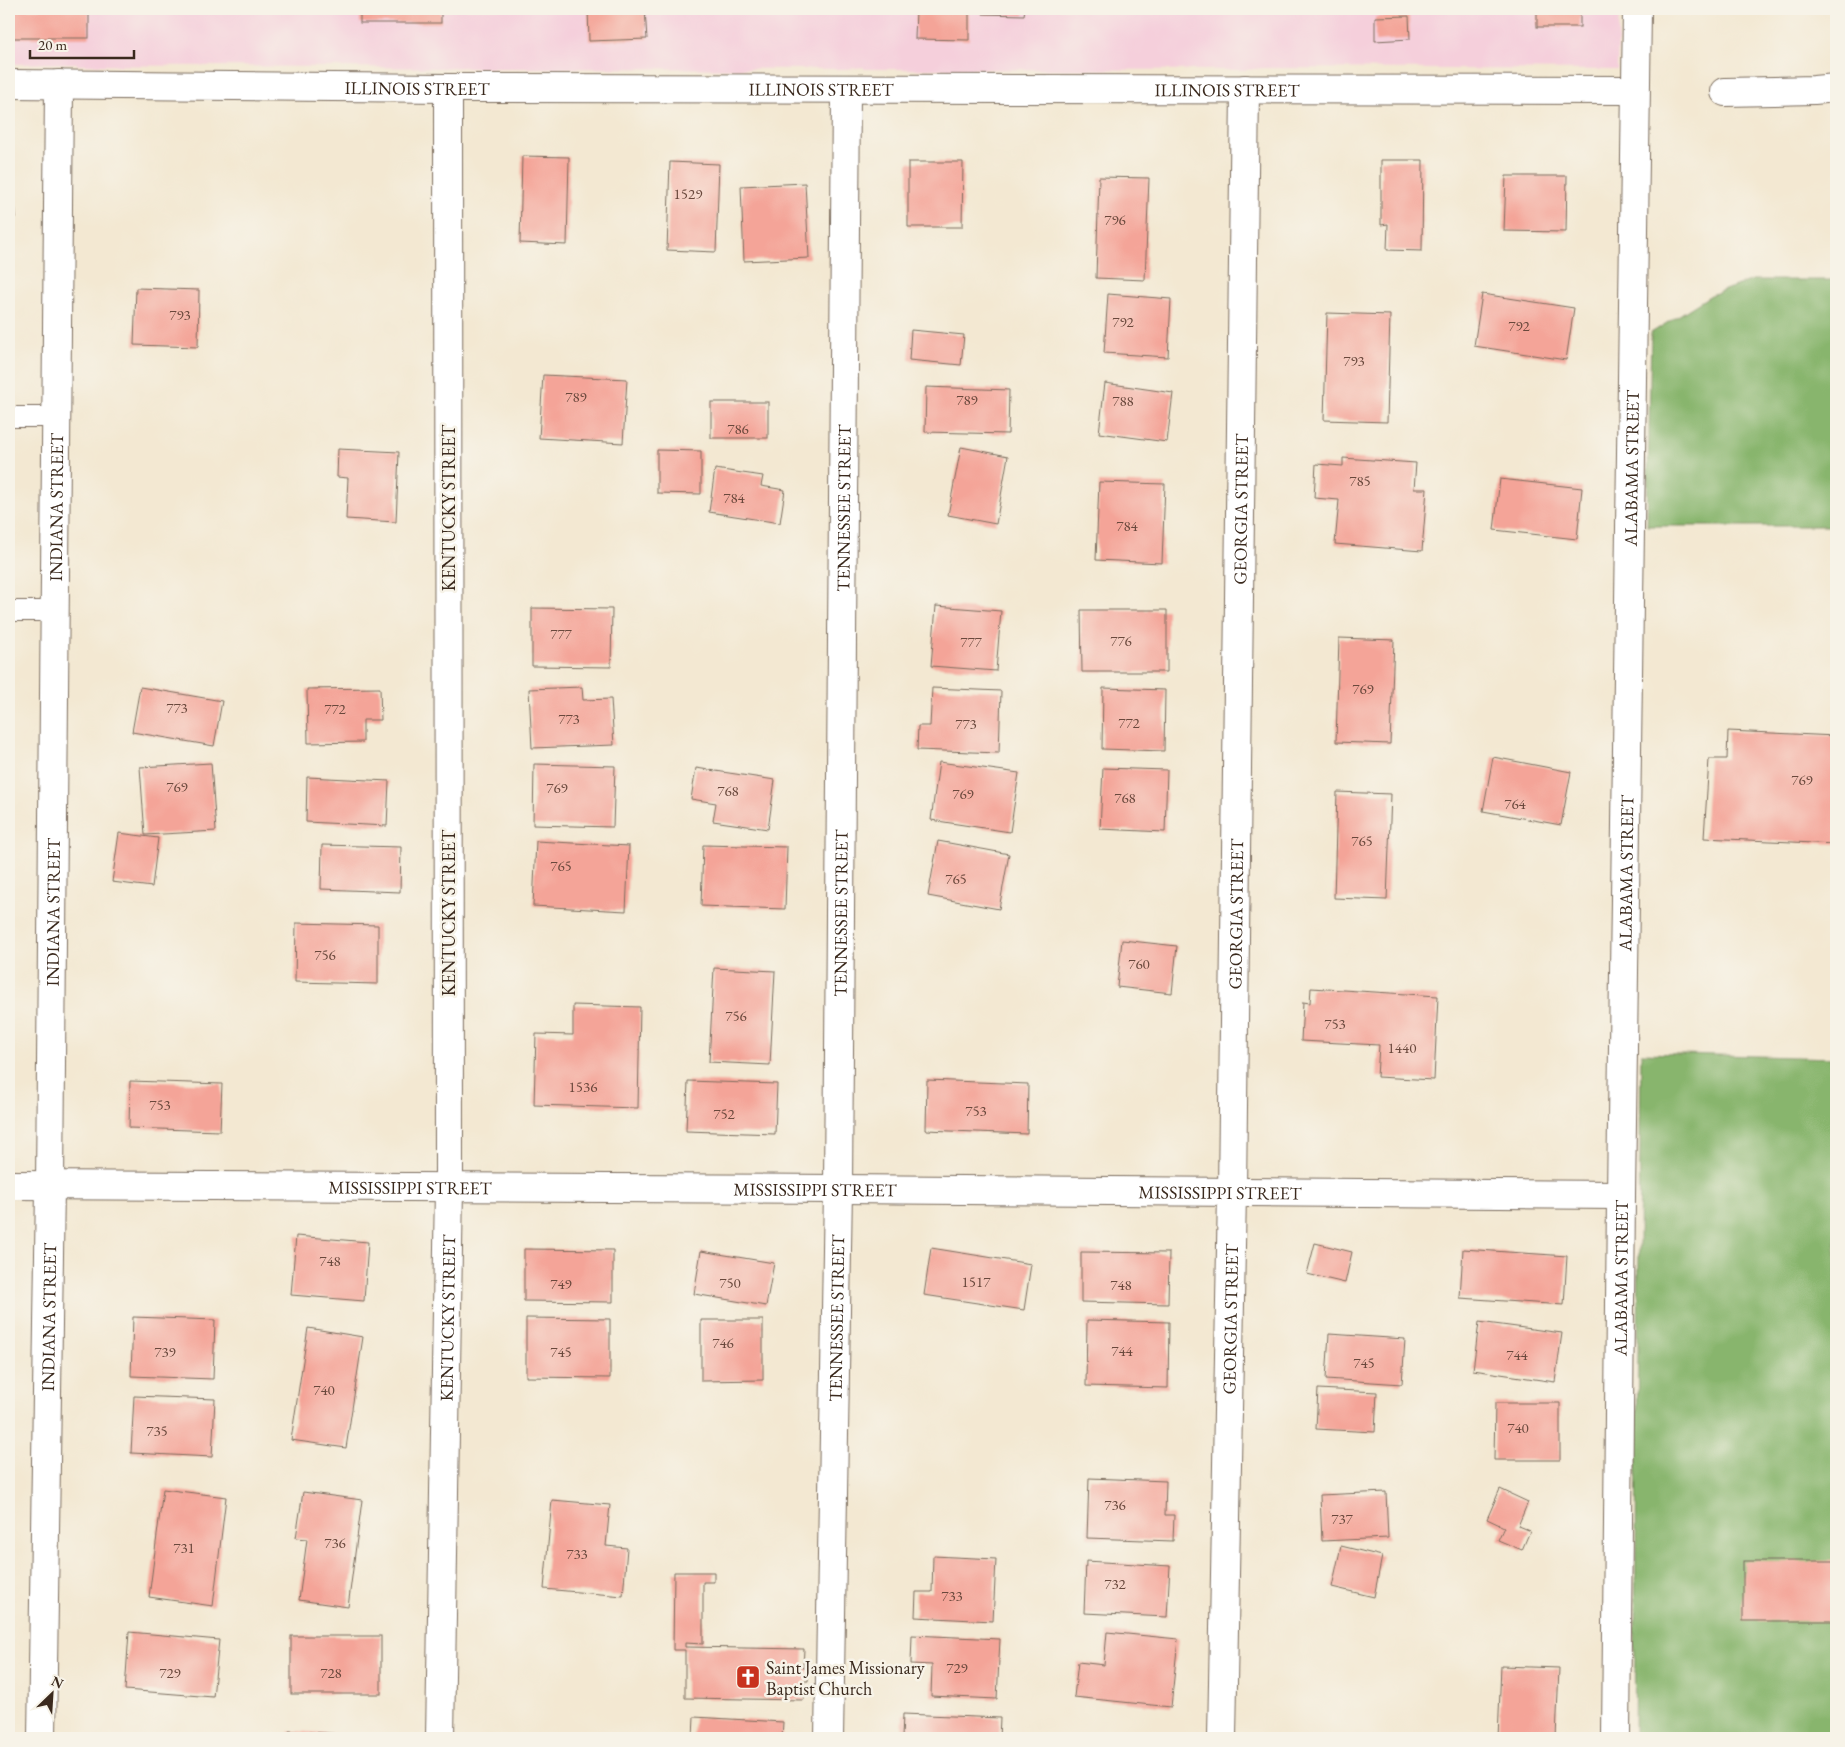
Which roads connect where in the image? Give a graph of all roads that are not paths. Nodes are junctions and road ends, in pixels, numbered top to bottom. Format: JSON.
{"nodes":[{"id":1,"x":1637,"y":9,"type":"edge"},
{"id":2,"x":9,"y":84,"type":"edge"},
{"id":3,"x":59,"y":84,"type":"junction"},
{"id":4,"x":448,"y":88,"type":"junction"},
{"id":5,"x":1836,"y":88,"type":"edge"},
{"id":6,"x":846,"y":89,"type":"junction"},
{"id":7,"x":1245,"y":89,"type":"junction"},
{"id":8,"x":1635,"y":90,"type":"junction"},
{"id":9,"x":1725,"y":92,"type":"dead end"},
{"id":10,"x":9,"y":417,"type":"edge"},
{"id":11,"x":56,"y":417,"type":"junction"},
{"id":12,"x":55,"y":611,"type":"junction"},
{"id":13,"x":9,"y":612,"type":"edge"},
{"id":14,"x":9,"y":1185,"type":"edge"},
{"id":15,"x":50,"y":1186,"type":"junction"},
{"id":16,"x":449,"y":1187,"type":"junction"},
{"id":17,"x":838,"y":1189,"type":"junction"},
{"id":18,"x":1232,"y":1192,"type":"junction"},
{"id":19,"x":1621,"y":1195,"type":"junction"},
{"id":20,"x":42,"y":1738,"type":"edge"},
{"id":21,"x":440,"y":1738,"type":"edge"},
{"id":22,"x":829,"y":1738,"type":"edge"},
{"id":23,"x":1222,"y":1738,"type":"edge"},
{"id":24,"x":1616,"y":1738,"type":"edge"}],
"edges":[{"from":1,"to":8,"type":"street","name":"ALABAMA STREET"},
{"from":2,"to":3,"type":"street","name":"ILLINOIS STREET"},
{"from":3,"to":4,"type":"street","name":"ILLINOIS STREET"},
{"from":3,"to":11,"type":"street","name":"INDIANA STREET"},
{"from":4,"to":6,"type":"street","name":"ILLINOIS STREET"},
{"from":4,"to":16,"type":"street","name":"KENTUCKY STREET"},
{"from":5,"to":9,"type":"street"},
{"from":6,"to":7,"type":"street","name":"ILLINOIS STREET"},
{"from":6,"to":17,"type":"street","name":"TENNESSEE STREET"},
{"from":7,"to":8,"type":"street","name":"ILLINOIS STREET"},
{"from":7,"to":18,"type":"street","name":"GEORGIA STREET"},
{"from":8,"to":19,"type":"street","name":"ALABAMA STREET"},
{"from":10,"to":11,"type":"lane"},
{"from":11,"to":12,"type":"street","name":"INDIANA STREET"},
{"from":12,"to":13,"type":"lane"},
{"from":12,"to":15,"type":"street","name":"INDIANA STREET"},
{"from":14,"to":15,"type":"street","name":"MISSISSIPPI STREET"},
{"from":15,"to":16,"type":"street","name":"MISSISSIPPI STREET"},
{"from":15,"to":20,"type":"street","name":"INDIANA STREET"},
{"from":16,"to":17,"type":"street","name":"MISSISSIPPI STREET"},
{"from":16,"to":21,"type":"street","name":"KENTUCKY STREET"},
{"from":17,"to":18,"type":"street","name":"MISSISSIPPI STREET"},
{"from":17,"to":22,"type":"street","name":"TENNESSEE STREET"},
{"from":18,"to":19,"type":"street","name":"MISSISSIPPI STREET"},
{"from":18,"to":23,"type":"street","name":"GEORGIA STREET"},
{"from":19,"to":24,"type":"street","name":"ALABAMA STREET"}]}
